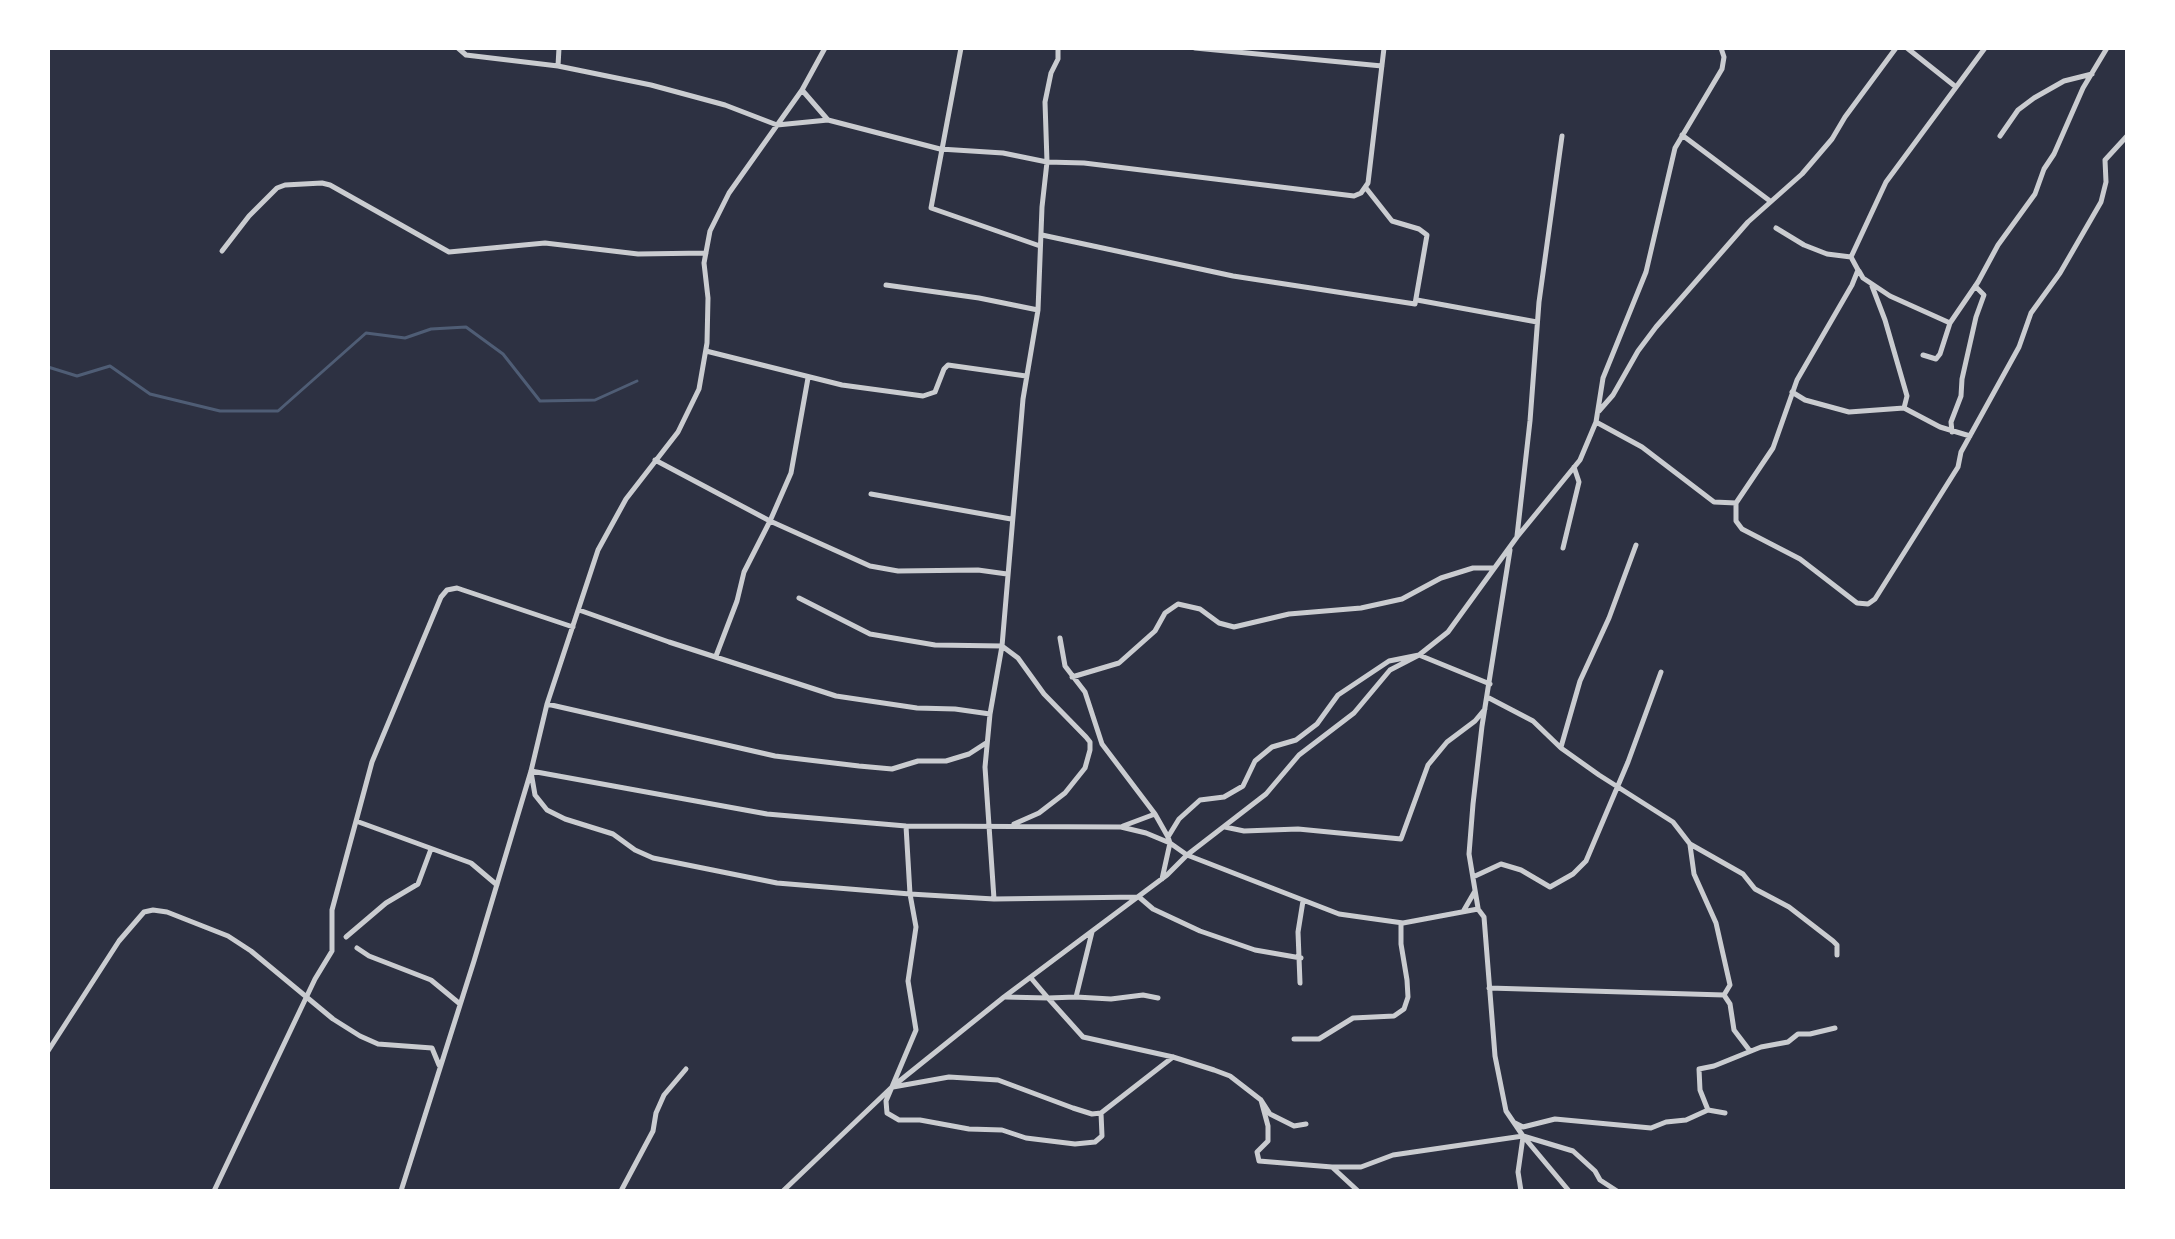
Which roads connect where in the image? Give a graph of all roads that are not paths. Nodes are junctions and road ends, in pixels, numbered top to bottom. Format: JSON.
{"nodes":[{"id":1,"x":458,"y":48,"type":"edge"},
{"id":2,"x":559,"y":48,"type":"edge"},
{"id":3,"x":825,"y":48,"type":"edge"},
{"id":4,"x":961,"y":48,"type":"edge"},
{"id":5,"x":1058,"y":48,"type":"edge"},
{"id":6,"x":1195,"y":48,"type":"edge"},
{"id":7,"x":1384,"y":48,"type":"edge"},
{"id":8,"x":1721,"y":48,"type":"edge"},
{"id":9,"x":1896,"y":48,"type":"edge"},
{"id":10,"x":1907,"y":48,"type":"edge"},
{"id":11,"x":1985,"y":48,"type":"edge"},
{"id":12,"x":2107,"y":48,"type":"edge"},
{"id":13,"x":558,"y":66,"type":"junction"},
{"id":14,"x":1382,"y":66,"type":"junction"},
{"id":15,"x":2093,"y":74,"type":"junction"},
{"id":16,"x":1956,"y":87,"type":"junction"},
{"id":17,"x":802,"y":90,"type":"junction"},
{"id":18,"x":828,"y":120,"type":"junction"},
{"id":19,"x":777,"y":125,"type":"junction"},
{"id":20,"x":1682,"y":135,"type":"junction"},
{"id":21,"x":1562,"y":136,"type":"dead end"},
{"id":22,"x":2000,"y":136,"type":"dead end"},
{"id":23,"x":2127,"y":136,"type":"edge"},
{"id":24,"x":940,"y":149,"type":"junction"},
{"id":25,"x":1047,"y":162,"type":"junction"},
{"id":26,"x":1366,"y":188,"type":"junction"},
{"id":27,"x":1770,"y":201,"type":"junction"},
{"id":28,"x":1776,"y":228,"type":"dead end"},
{"id":29,"x":1042,"y":235,"type":"junction"},
{"id":30,"x":1040,"y":246,"type":"junction"},
{"id":31,"x":222,"y":251,"type":"dead end"},
{"id":32,"x":706,"y":253,"type":"junction"},
{"id":33,"x":1851,"y":257,"type":"junction"},
{"id":34,"x":1858,"y":270,"type":"junction"},
{"id":35,"x":886,"y":285,"type":"dead end"},
{"id":36,"x":1872,"y":285,"type":"junction"},
{"id":37,"x":1975,"y":286,"type":"junction"},
{"id":38,"x":1417,"y":300,"type":"junction"},
{"id":39,"x":1038,"y":310,"type":"junction"},
{"id":40,"x":1537,"y":322,"type":"junction"},
{"id":41,"x":1950,"y":323,"type":"junction"},
{"id":42,"x":706,"y":351,"type":"junction"},
{"id":43,"x":1923,"y":355,"type":"dead end"},
{"id":44,"x":1026,"y":376,"type":"junction"},
{"id":45,"x":808,"y":378,"type":"junction"},
{"id":46,"x":1792,"y":392,"type":"junction"},
{"id":47,"x":1904,"y":408,"type":"junction"},
{"id":48,"x":1599,"y":411,"type":"junction"},
{"id":49,"x":1596,"y":422,"type":"junction"},
{"id":50,"x":1952,"y":432,"type":"junction"},
{"id":51,"x":1970,"y":436,"type":"junction"},
{"id":52,"x":655,"y":460,"type":"junction"},
{"id":53,"x":1574,"y":467,"type":"junction"},
{"id":54,"x":871,"y":494,"type":"dead end"},
{"id":55,"x":1736,"y":503,"type":"junction"},
{"id":56,"x":1011,"y":519,"type":"junction"},
{"id":57,"x":770,"y":521,"type":"junction"},
{"id":58,"x":1517,"y":537,"type":"junction"},
{"id":59,"x":1636,"y":545,"type":"dead end"},
{"id":60,"x":1563,"y":548,"type":"dead end"},
{"id":61,"x":1510,"y":549,"type":"junction"},
{"id":62,"x":1495,"y":568,"type":"junction"},
{"id":63,"x":1007,"y":574,"type":"junction"},
{"id":64,"x":799,"y":598,"type":"dead end"},
{"id":65,"x":579,"y":610,"type":"junction"},
{"id":66,"x":574,"y":627,"type":"junction"},
{"id":67,"x":1060,"y":638,"type":"dead end"},
{"id":68,"x":1002,"y":646,"type":"junction"},
{"id":69,"x":1419,"y":655,"type":"junction"},
{"id":70,"x":716,"y":656,"type":"junction"},
{"id":71,"x":1661,"y":672,"type":"dead end"},
{"id":72,"x":1072,"y":677,"type":"junction"},
{"id":73,"x":1490,"y":684,"type":"junction"},
{"id":74,"x":1489,"y":698,"type":"junction"},
{"id":75,"x":547,"y":704,"type":"junction"},
{"id":76,"x":1486,"y":709,"type":"junction"},
{"id":77,"x":990,"y":714,"type":"junction"},
{"id":78,"x":987,"y":742,"type":"junction"},
{"id":79,"x":1561,"y":748,"type":"junction"},
{"id":80,"x":531,"y":771,"type":"junction"},
{"id":81,"x":1618,"y":787,"type":"junction"},
{"id":82,"x":1155,"y":814,"type":"junction"},
{"id":83,"x":356,"y":821,"type":"junction"},
{"id":84,"x":906,"y":826,"type":"junction"},
{"id":85,"x":988,"y":826,"type":"junction"},
{"id":86,"x":1007,"y":827,"type":"junction"},
{"id":87,"x":1121,"y":827,"type":"junction"},
{"id":88,"x":1225,"y":827,"type":"junction"},
{"id":89,"x":1169,"y":840,"type":"junction"},
{"id":90,"x":1690,"y":844,"type":"junction"},
{"id":91,"x":431,"y":849,"type":"junction"},
{"id":92,"x":1187,"y":855,"type":"junction"},
{"id":93,"x":1473,"y":877,"type":"junction"},
{"id":94,"x":1162,"y":879,"type":"junction"},
{"id":95,"x":497,"y":885,"type":"junction"},
{"id":96,"x":1475,"y":890,"type":"junction"},
{"id":97,"x":910,"y":894,"type":"junction"},
{"id":98,"x":1139,"y":897,"type":"junction"},
{"id":99,"x":994,"y":899,"type":"junction"},
{"id":100,"x":1303,"y":901,"type":"junction"},
{"id":101,"x":1478,"y":909,"type":"junction"},
{"id":102,"x":1464,"y":911,"type":"junction"},
{"id":103,"x":1401,"y":923,"type":"junction"},
{"id":104,"x":1093,"y":931,"type":"junction"},
{"id":105,"x":346,"y":937,"type":"dead end"},
{"id":106,"x":357,"y":948,"type":"dead end"},
{"id":107,"x":1837,"y":955,"type":"dead end"},
{"id":108,"x":1301,"y":958,"type":"junction"},
{"id":109,"x":1031,"y":978,"type":"junction"},
{"id":110,"x":1300,"y":983,"type":"dead end"},
{"id":111,"x":1488,"y":988,"type":"junction"},
{"id":112,"x":1724,"y":995,"type":"junction"},
{"id":113,"x":307,"y":997,"type":"junction"},
{"id":114,"x":1004,"y":997,"type":"junction"},
{"id":115,"x":1076,"y":997,"type":"junction"},
{"id":116,"x":1048,"y":998,"type":"junction"},
{"id":117,"x":1158,"y":998,"type":"dead end"},
{"id":118,"x":460,"y":1004,"type":"junction"},
{"id":119,"x":1835,"y":1028,"type":"dead end"},
{"id":120,"x":1294,"y":1039,"type":"dead end"},
{"id":121,"x":48,"y":1051,"type":"edge"},
{"id":122,"x":1750,"y":1051,"type":"junction"},
{"id":123,"x":1173,"y":1057,"type":"junction"},
{"id":124,"x":439,"y":1065,"type":"junction"},
{"id":125,"x":686,"y":1069,"type":"dead end"},
{"id":126,"x":892,"y":1087,"type":"junction"},
{"id":127,"x":1261,"y":1100,"type":"junction"},
{"id":128,"x":1708,"y":1110,"type":"junction"},
{"id":129,"x":1101,"y":1113,"type":"junction"},
{"id":130,"x":1725,"y":1113,"type":"dead end"},
{"id":131,"x":1511,"y":1122,"type":"junction"},
{"id":132,"x":1306,"y":1124,"type":"dead end"},
{"id":133,"x":1523,"y":1136,"type":"junction"},
{"id":134,"x":1332,"y":1167,"type":"junction"},
{"id":135,"x":214,"y":1191,"type":"edge"},
{"id":136,"x":401,"y":1191,"type":"edge"},
{"id":137,"x":621,"y":1191,"type":"edge"},
{"id":138,"x":783,"y":1191,"type":"edge"},
{"id":139,"x":1358,"y":1191,"type":"edge"},
{"id":140,"x":1521,"y":1191,"type":"edge"},
{"id":141,"x":1569,"y":1191,"type":"edge"},
{"id":142,"x":1617,"y":1191,"type":"edge"}],
"edges":[{"from":1,"to":13,"type":"street"},
{"from":2,"to":13,"type":"street"},
{"from":3,"to":17,"type":"street"},
{"from":4,"to":24,"type":"street"},
{"from":5,"to":25,"type":"street"},
{"from":6,"to":14,"type":"street"},
{"from":7,"to":14,"type":"street"},
{"from":8,"to":20,"type":"street"},
{"from":9,"to":27,"type":"street"},
{"from":10,"to":16,"type":"street"},
{"from":11,"to":16,"type":"street"},
{"from":12,"to":15,"type":"street"},
{"from":13,"to":19,"type":"street"},
{"from":14,"to":26,"type":"street"},
{"from":15,"to":22,"type":"street"},
{"from":15,"to":37,"type":"street"},
{"from":16,"to":33,"type":"street"},
{"from":17,"to":18,"type":"street"},
{"from":17,"to":19,"type":"street"},
{"from":18,"to":19,"type":"street"},
{"from":18,"to":24,"type":"street"},
{"from":19,"to":32,"type":"street"},
{"from":20,"to":27,"type":"street"},
{"from":20,"to":48,"type":"street"},
{"from":21,"to":40,"type":"street"},
{"from":23,"to":51,"type":"street"},
{"from":24,"to":25,"type":"street"},
{"from":24,"to":30,"type":"street"},
{"from":25,"to":26,"type":"street"},
{"from":25,"to":29,"type":"street"},
{"from":26,"to":38,"type":"street"},
{"from":27,"to":48,"type":"street"},
{"from":28,"to":33,"type":"street"},
{"from":29,"to":30,"type":"street"},
{"from":29,"to":38,"type":"street"},
{"from":30,"to":39,"type":"street"},
{"from":31,"to":32,"type":"street"},
{"from":32,"to":42,"type":"street"},
{"from":33,"to":34,"type":"street"},
{"from":34,"to":36,"type":"street"},
{"from":34,"to":46,"type":"street"},
{"from":35,"to":39,"type":"street"},
{"from":36,"to":41,"type":"street"},
{"from":36,"to":47,"type":"street"},
{"from":37,"to":41,"type":"street"},
{"from":37,"to":50,"type":"street"},
{"from":38,"to":40,"type":"street"},
{"from":39,"to":44,"type":"street"},
{"from":40,"to":58,"type":"street"},
{"from":41,"to":43,"type":"street"},
{"from":42,"to":45,"type":"street"},
{"from":42,"to":52,"type":"street"},
{"from":44,"to":45,"type":"street"},
{"from":44,"to":56,"type":"street"},
{"from":45,"to":57,"type":"street"},
{"from":46,"to":47,"type":"street"},
{"from":46,"to":55,"type":"street"},
{"from":47,"to":50,"type":"street"},
{"from":48,"to":49,"type":"street"},
{"from":49,"to":53,"type":"street"},
{"from":49,"to":55,"type":"street"},
{"from":50,"to":51,"type":"street"},
{"from":51,"to":55,"type":"street"},
{"from":52,"to":57,"type":"street"},
{"from":52,"to":65,"type":"street"},
{"from":53,"to":58,"type":"street"},
{"from":53,"to":60,"type":"street"},
{"from":54,"to":56,"type":"street"},
{"from":56,"to":63,"type":"street"},
{"from":57,"to":63,"type":"street"},
{"from":57,"to":70,"type":"street"},
{"from":58,"to":61,"type":"street"},
{"from":59,"to":79,"type":"street"},
{"from":61,"to":62,"type":"street"},
{"from":61,"to":73,"type":"street"},
{"from":62,"to":69,"type":"street"},
{"from":62,"to":72,"type":"street"},
{"from":63,"to":68,"type":"street"},
{"from":64,"to":68,"type":"street"},
{"from":65,"to":66,"type":"street"},
{"from":65,"to":70,"type":"street"},
{"from":66,"to":75,"type":"street"},
{"from":66,"to":83,"type":"street"},
{"from":67,"to":72,"type":"street"},
{"from":68,"to":77,"type":"street"},
{"from":68,"to":86,"type":"street"},
{"from":69,"to":73,"type":"street"},
{"from":69,"to":88,"type":"street"},
{"from":69,"to":89,"type":"street"},
{"from":70,"to":77,"type":"street"},
{"from":71,"to":81,"type":"street"},
{"from":72,"to":82,"type":"street"},
{"from":73,"to":74,"type":"street"},
{"from":74,"to":76,"type":"street"},
{"from":74,"to":79,"type":"street"},
{"from":75,"to":78,"type":"street"},
{"from":75,"to":80,"type":"street"},
{"from":76,"to":88,"type":"street"},
{"from":76,"to":93,"type":"street"},
{"from":77,"to":78,"type":"street"},
{"from":78,"to":85,"type":"street"},
{"from":79,"to":81,"type":"street"},
{"from":80,"to":84,"type":"street"},
{"from":80,"to":95,"type":"street"},
{"from":80,"to":97,"type":"street"},
{"from":81,"to":90,"type":"street"},
{"from":81,"to":93,"type":"street"},
{"from":82,"to":87,"type":"street"},
{"from":82,"to":89,"type":"street"},
{"from":83,"to":91,"type":"street"},
{"from":83,"to":113,"type":"street"},
{"from":84,"to":85,"type":"street"},
{"from":84,"to":97,"type":"street"},
{"from":85,"to":86,"type":"street"},
{"from":85,"to":99,"type":"street"},
{"from":86,"to":87,"type":"street"},
{"from":87,"to":89,"type":"street"},
{"from":88,"to":92,"type":"street"},
{"from":89,"to":92,"type":"street"},
{"from":89,"to":94,"type":"street"},
{"from":90,"to":107,"type":"street"},
{"from":90,"to":112,"type":"street"},
{"from":91,"to":95,"type":"street"},
{"from":91,"to":105,"type":"street"},
{"from":92,"to":94,"type":"street"},
{"from":92,"to":100,"type":"street"},
{"from":93,"to":96,"type":"street"},
{"from":94,"to":98,"type":"street"},
{"from":95,"to":118,"type":"street"},
{"from":96,"to":101,"type":"street"},
{"from":96,"to":102,"type":"street"},
{"from":97,"to":99,"type":"street"},
{"from":97,"to":126,"type":"street"},
{"from":98,"to":99,"type":"street"},
{"from":98,"to":104,"type":"street"},
{"from":98,"to":108,"type":"street"},
{"from":100,"to":103,"type":"street"},
{"from":100,"to":108,"type":"street"},
{"from":101,"to":102,"type":"street"},
{"from":101,"to":111,"type":"street"},
{"from":102,"to":103,"type":"street"},
{"from":103,"to":120,"type":"street"},
{"from":104,"to":109,"type":"street"},
{"from":104,"to":115,"type":"street"},
{"from":106,"to":118,"type":"street"},
{"from":108,"to":110,"type":"street"},
{"from":109,"to":114,"type":"street"},
{"from":109,"to":116,"type":"street"},
{"from":111,"to":112,"type":"street"},
{"from":111,"to":131,"type":"street"},
{"from":112,"to":122,"type":"street"},
{"from":113,"to":121,"type":"street"},
{"from":113,"to":124,"type":"street"},
{"from":113,"to":135,"type":"street"},
{"from":114,"to":116,"type":"street"},
{"from":114,"to":126,"type":"street"},
{"from":115,"to":116,"type":"street"},
{"from":115,"to":117,"type":"street"},
{"from":116,"to":123,"type":"street"},
{"from":118,"to":124,"type":"street"},
{"from":119,"to":122,"type":"street"},
{"from":122,"to":128,"type":"street"},
{"from":123,"to":127,"type":"street"},
{"from":123,"to":129,"type":"street"},
{"from":124,"to":136,"type":"street"},
{"from":125,"to":137,"type":"street"},
{"from":126,"to":129,"type":"street"},
{"from":126,"to":129,"type":"street"},
{"from":126,"to":138,"type":"street"},
{"from":127,"to":132,"type":"street"},
{"from":127,"to":134,"type":"street"},
{"from":128,"to":130,"type":"street"},
{"from":128,"to":131,"type":"street"},
{"from":131,"to":133,"type":"street"},
{"from":133,"to":134,"type":"street"},
{"from":133,"to":140,"type":"street"},
{"from":133,"to":141,"type":"street"},
{"from":133,"to":142,"type":"street"},
{"from":134,"to":139,"type":"street"}]}
